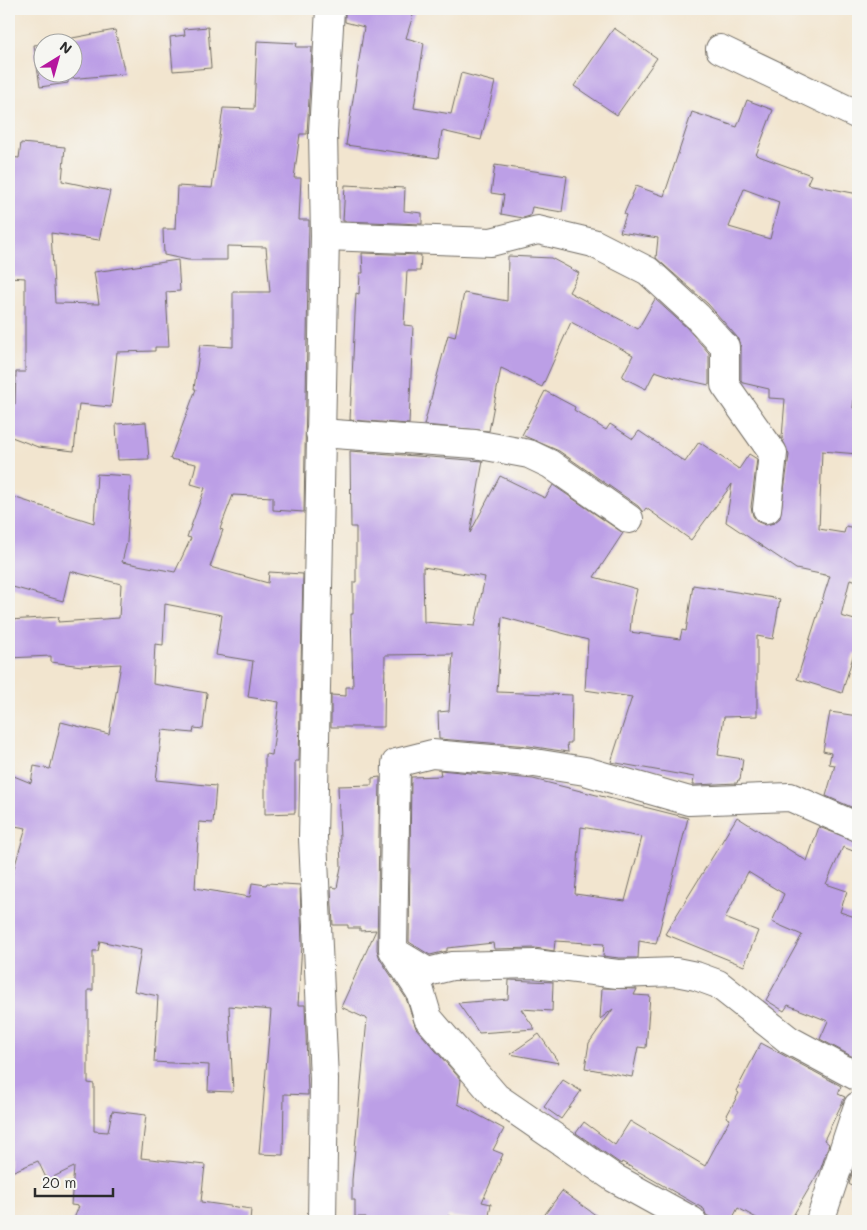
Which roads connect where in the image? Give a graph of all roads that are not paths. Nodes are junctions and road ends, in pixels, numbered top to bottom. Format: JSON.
{"nodes":[{"id":1,"x":330,"y":9,"type":"edge"},
{"id":2,"x":720,"y":49,"type":"dead end"},
{"id":3,"x":858,"y":115,"type":"edge"},
{"id":4,"x":325,"y":236,"type":"junction"},
{"id":5,"x":320,"y":433,"type":"junction"},
{"id":6,"x":767,"y":509,"type":"dead end"},
{"id":7,"x":629,"y":519,"type":"dead end"},
{"id":8,"x":858,"y":827,"type":"edge"},
{"id":9,"x":393,"y":950,"type":"junction"},
{"id":10,"x":858,"y":1076,"type":"edge"},
{"id":11,"x":858,"y":1106,"type":"edge"},
{"id":12,"x":322,"y":1221,"type":"edge"},
{"id":13,"x":692,"y":1221,"type":"edge"},
{"id":14,"x":820,"y":1221,"type":"edge"}],
"edges":[{"from":1,"to":4,"type":"street"},
{"from":2,"to":3,"type":"street"},
{"from":4,"to":5,"type":"street"},
{"from":4,"to":6,"type":"street"},
{"from":5,"to":7,"type":"street"},
{"from":5,"to":12,"type":"street"},
{"from":8,"to":9,"type":"street"},
{"from":9,"to":10,"type":"street"},
{"from":9,"to":13,"type":"street"},
{"from":11,"to":14,"type":"street"}]}
